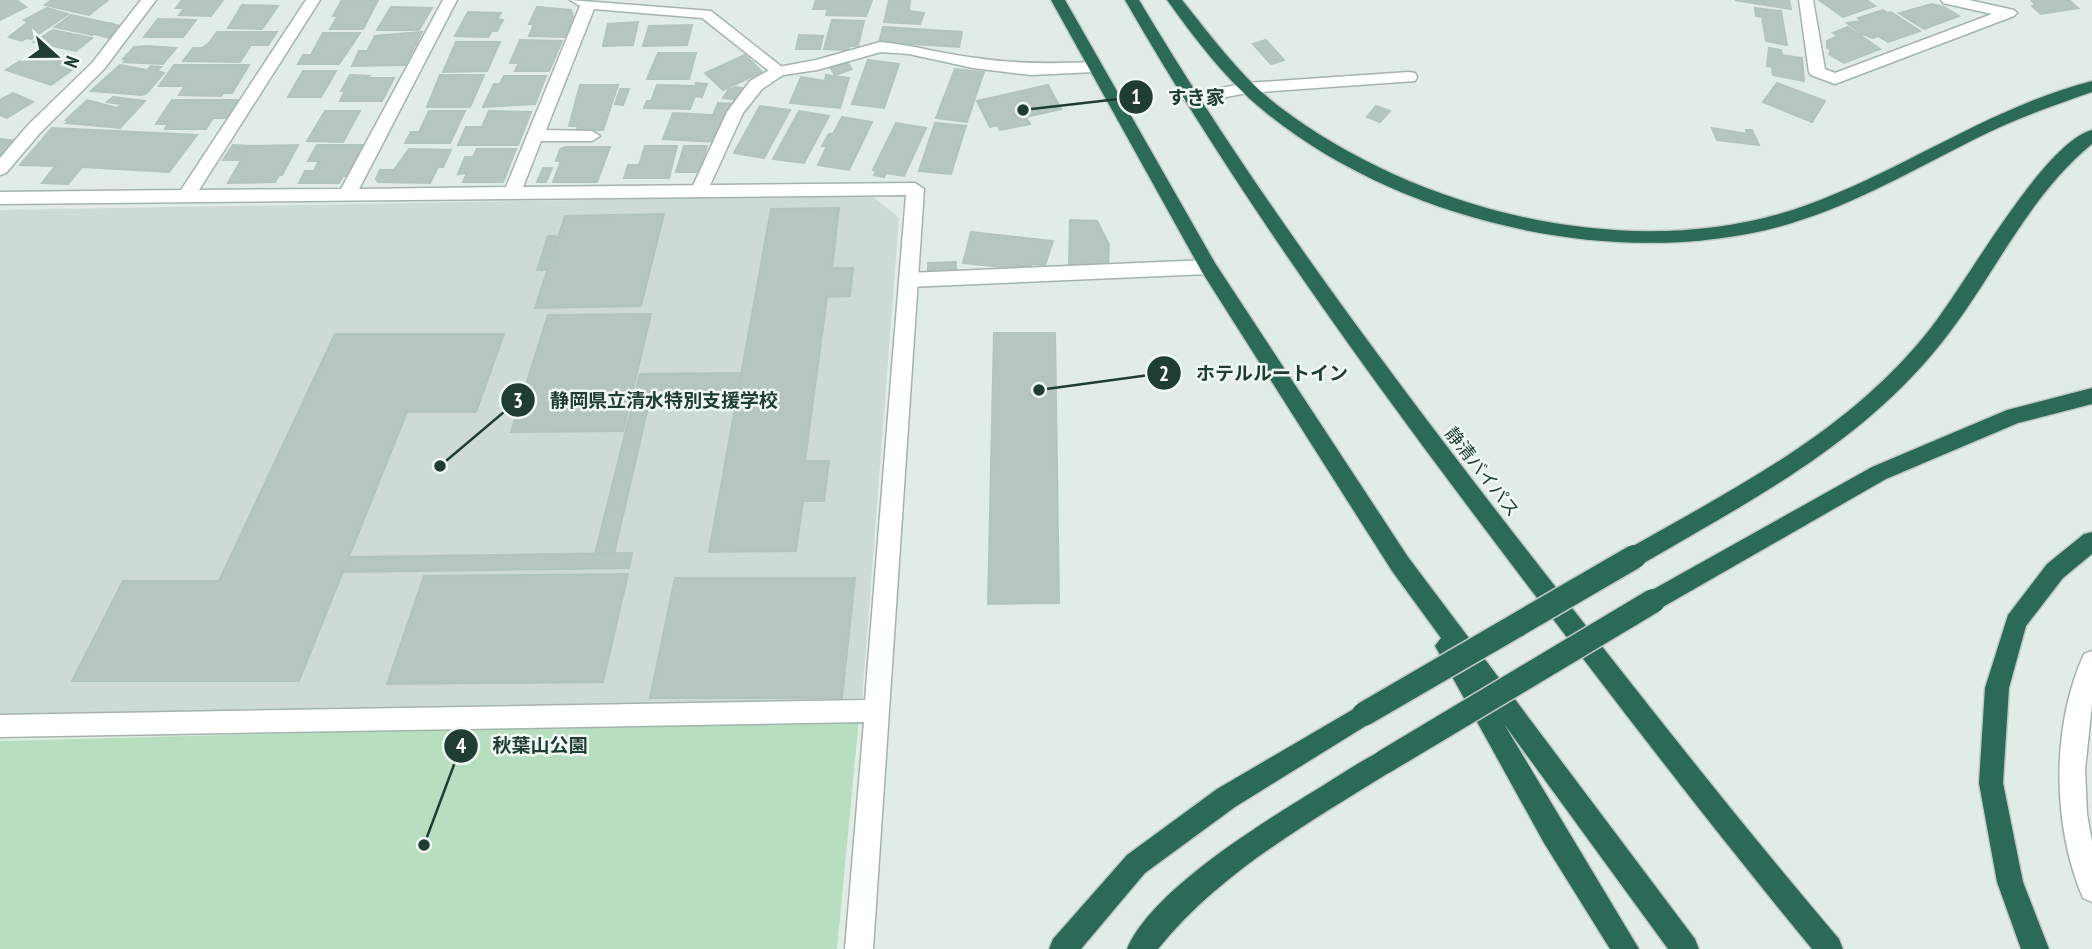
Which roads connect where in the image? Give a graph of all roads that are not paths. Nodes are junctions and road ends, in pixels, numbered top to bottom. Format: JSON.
{"nodes":[{"id":1,"x":149,"y":0,"type":"edge"},
{"id":2,"x":313,"y":0,"type":"edge"},
{"id":3,"x":450,"y":0,"type":"edge"},
{"id":4,"x":1058,"y":0,"type":"edge"},
{"id":5,"x":1132,"y":0,"type":"edge"},
{"id":6,"x":1174,"y":0,"type":"edge"},
{"id":7,"x":1806,"y":0,"type":"edge"},
{"id":8,"x":1948,"y":0,"type":"edge"},
{"id":9,"x":583,"y":2,"type":"edge"},
{"id":10,"x":2009,"y":6,"type":"edge"},
{"id":11,"x":709,"y":7,"type":"edge"},
{"id":12,"x":1094,"y":67,"type":"junction"},
{"id":13,"x":779,"y":71,"type":"junction"},
{"id":14,"x":1409,"y":77,"type":"dead end"},
{"id":15,"x":2092,"y":86,"type":"edge"},
{"id":16,"x":1247,"y":88,"type":"junction"},
{"id":17,"x":1190,"y":99,"type":"junction"},
{"id":18,"x":536,"y":135,"type":"junction"},
{"id":19,"x":2092,"y":135,"type":"edge"},
{"id":20,"x":592,"y":136,"type":"dead end"},
{"id":21,"x":0,"y":169,"type":"edge"},
{"id":22,"x":700,"y":190,"type":"junction"},
{"id":23,"x":512,"y":193,"type":"junction"},
{"id":24,"x":347,"y":194,"type":"junction"},
{"id":25,"x":186,"y":196,"type":"junction"},
{"id":26,"x":0,"y":198,"type":"edge"},
{"id":27,"x":1208,"y":267,"type":"junction"},
{"id":28,"x":908,"y":280,"type":"junction"},
{"id":29,"x":2092,"y":396,"type":"edge"},
{"id":30,"x":2092,"y":541,"type":"edge"},
{"id":31,"x":1400,"y":564,"type":"junction"},
{"id":32,"x":2092,"y":662,"type":"edge"},
{"id":33,"x":876,"y":711,"type":"junction"},
{"id":34,"x":0,"y":726,"type":"edge"},
{"id":35,"x":2092,"y":889,"type":"edge"},
{"id":36,"x":859,"y":949,"type":"edge"},
{"id":37,"x":1063,"y":949,"type":"edge"},
{"id":38,"x":1141,"y":949,"type":"edge"},
{"id":39,"x":1625,"y":949,"type":"edge"},
{"id":40,"x":1685,"y":949,"type":"edge"},
{"id":41,"x":1829,"y":949,"type":"edge"},
{"id":42,"x":2035,"y":949,"type":"edge"}],
"edges":[{"from":1,"to":21,"type":"street"},
{"from":2,"to":25,"type":"street"},
{"from":3,"to":24,"type":"street"},
{"from":4,"to":12,"type":"highway"},
{"from":5,"to":17,"type":"highway","name":"静清バイパス"},
{"from":6,"to":16,"type":"highway"},
{"from":7,"to":10,"type":"street"},
{"from":8,"to":10,"type":"street"},
{"from":9,"to":11,"type":"street"},
{"from":9,"to":18,"type":"street"},
{"from":11,"to":13,"type":"street"},
{"from":12,"to":13,"type":"street"},
{"from":12,"to":27,"type":"highway"},
{"from":13,"to":22,"type":"street"},
{"from":14,"to":16,"type":"street"},
{"from":15,"to":16,"type":"highway"},
{"from":16,"to":17,"type":"street"},
{"from":17,"to":41,"type":"highway","name":"静清バイパス"},
{"from":18,"to":20,"type":"street"},
{"from":18,"to":23,"type":"street"},
{"from":19,"to":37,"type":"highway","bridge":true},
{"from":22,"to":23,"type":"street"},
{"from":22,"to":28,"type":"street"},
{"from":23,"to":24,"type":"street"},
{"from":24,"to":25,"type":"street"},
{"from":25,"to":26,"type":"street"},
{"from":27,"to":28,"type":"street"},
{"from":27,"to":31,"type":"highway"},
{"from":28,"to":33,"type":"street"},
{"from":29,"to":38,"type":"highway","bridge":true},
{"from":30,"to":42,"type":"highway"},
{"from":31,"to":39,"type":"highway"},
{"from":31,"to":40,"type":"highway"},
{"from":32,"to":35,"type":"street"},
{"from":33,"to":34,"type":"street"},
{"from":33,"to":36,"type":"street"}]}
